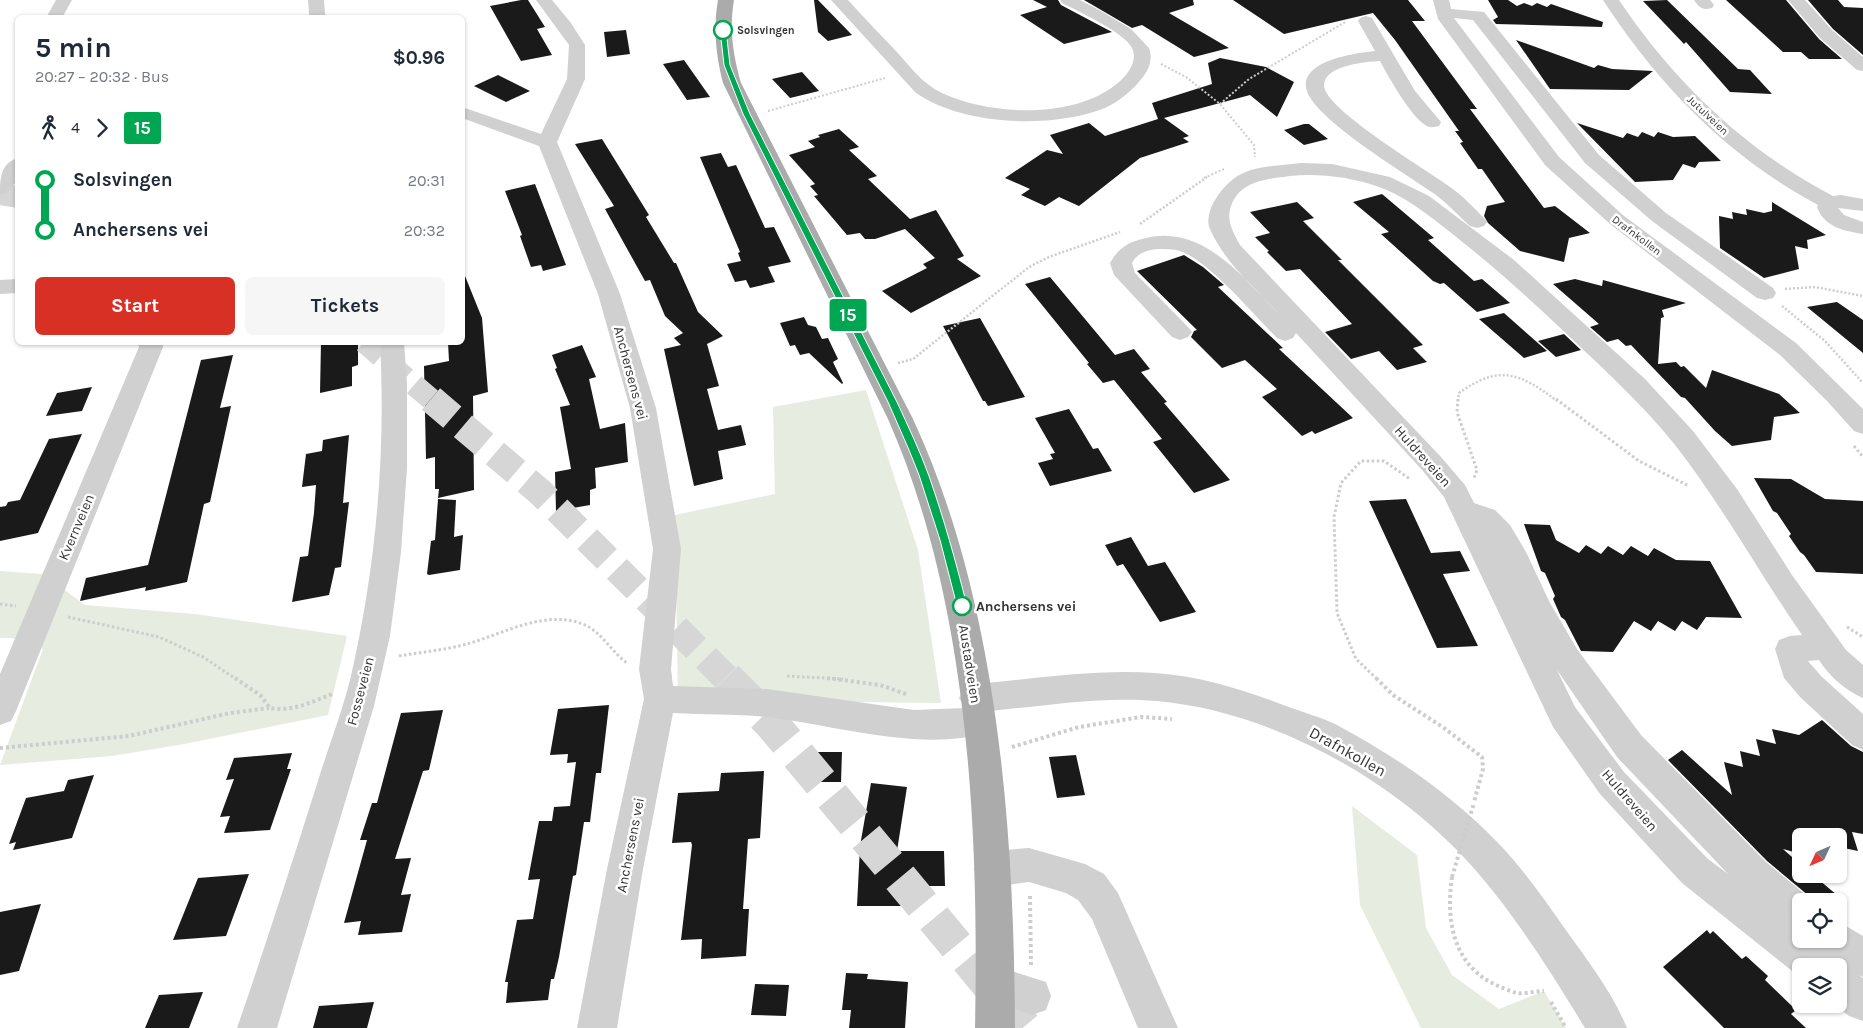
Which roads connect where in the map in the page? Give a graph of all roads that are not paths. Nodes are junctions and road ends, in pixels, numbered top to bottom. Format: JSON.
{"nodes":[{"id":1,"x":64,"y":0,"type":"edge"},
{"id":2,"x":316,"y":0,"type":"edge"},
{"id":3,"x":544,"y":0,"type":"edge"},
{"id":4,"x":726,"y":0,"type":"edge"},
{"id":5,"x":839,"y":0,"type":"edge"},
{"id":6,"x":1068,"y":0,"type":"edge"},
{"id":7,"x":1612,"y":0,"type":"edge"},
{"id":8,"x":1796,"y":0,"type":"edge"},
{"id":9,"x":1442,"y":7,"type":"edge"},
{"id":10,"x":56,"y":15,"type":"edge"},
{"id":11,"x":318,"y":15,"type":"edge"},
{"id":12,"x":1366,"y":21,"type":"dead end"},
{"id":13,"x":1386,"y":55,"type":"junction"},
{"id":14,"x":1863,"y":66,"type":"edge"},
{"id":15,"x":465,"y":113,"type":"edge"},
{"id":16,"x":1432,"y":122,"type":"dead end"},
{"id":17,"x":547,"y":142,"type":"junction"},
{"id":18,"x":15,"y":168,"type":"edge"},
{"id":19,"x":0,"y":189,"type":"edge"},
{"id":20,"x":1830,"y":203,"type":"junction"},
{"id":21,"x":1863,"y":205,"type":"edge"},
{"id":22,"x":1863,"y":228,"type":"edge"},
{"id":23,"x":1506,"y":265,"type":"junction"},
{"id":24,"x":15,"y":286,"type":"edge"},
{"id":25,"x":0,"y":287,"type":"edge"},
{"id":26,"x":1765,"y":293,"type":"road end"},
{"id":27,"x":1180,"y":332,"type":"dead end"},
{"id":28,"x":1308,"y":332,"type":"junction"},
{"id":29,"x":149,"y":345,"type":"edge"},
{"id":30,"x":392,"y":345,"type":"edge"},
{"id":31,"x":1863,"y":425,"type":"edge"},
{"id":32,"x":1464,"y":510,"type":"junction"},
{"id":33,"x":1826,"y":647,"type":"junction"},
{"id":34,"x":658,"y":684,"type":"junction"},
{"id":35,"x":1863,"y":684,"type":"edge"},
{"id":36,"x":977,"y":709,"type":"junction"},
{"id":37,"x":0,"y":711,"type":"edge"},
{"id":38,"x":1863,"y":735,"type":"edge"},
{"id":39,"x":992,"y":869,"type":"junction"},
{"id":40,"x":1792,"y":908,"type":"edge"},
{"id":41,"x":1847,"y":947,"type":"edge"},
{"id":42,"x":1806,"y":958,"type":"edge"},
{"id":43,"x":1863,"y":958,"type":"edge"},
{"id":44,"x":996,"y":984,"type":"junction"},
{"id":45,"x":1847,"y":990,"type":"edge"},
{"id":46,"x":1032,"y":996,"type":"dead end"},
{"id":47,"x":1863,"y":1002,"type":"edge"},
{"id":48,"x":1159,"y":1026,"type":"edge"},
{"id":49,"x":258,"y":1028,"type":"edge"},
{"id":50,"x":596,"y":1028,"type":"edge"},
{"id":51,"x":995,"y":1028,"type":"edge"},
{"id":52,"x":1607,"y":1028,"type":"edge"}],
"edges":[{"from":1,"to":10,"type":"street"},
{"from":2,"to":11,"type":"street"},
{"from":3,"to":17,"type":"street"},
{"from":4,"to":36,"type":"main road","name":"Austadveien"},
{"from":5,"to":6,"type":"street"},
{"from":7,"to":20,"type":"street","name":"Jutulveien"},
{"from":8,"to":14,"type":"street"},
{"from":9,"to":26,"type":"street","name":"Drafnkollen"},
{"from":9,"to":31,"type":"street","name":"Drafnkollen"},
{"from":12,"to":13,"type":"street"},
{"from":13,"to":16,"type":"street"},
{"from":13,"to":23,"type":"street"},
{"from":15,"to":17,"type":"street"},
{"from":17,"to":34,"type":"street","name":"Anchersens vei"},
{"from":18,"to":19,"type":"street"},
{"from":20,"to":21,"type":"street","name":"Jutulveien"},
{"from":20,"to":22,"type":"street"},
{"from":23,"to":28,"type":"street","name":"Huldreveien"},
{"from":23,"to":33,"type":"street","name":"Huldreveien"},
{"from":24,"to":25,"type":"street"},
{"from":27,"to":28,"type":"street"},
{"from":28,"to":32,"type":"street","name":"Huldreveien"},
{"from":29,"to":37,"type":"street","name":"Kvernveien"},
{"from":30,"to":49,"type":"street","name":"Fosseveien"},
{"from":32,"to":40,"type":"street"},
{"from":32,"to":42,"type":"street","name":"Huldreveien"},
{"from":33,"to":35,"type":"street","name":"Huldreveien"},
{"from":33,"to":38,"type":"street"},
{"from":34,"to":36,"type":"street","name":"Drafnkollen"},
{"from":34,"to":50,"type":"street","name":"Anchersens vei"},
{"from":36,"to":39,"type":"main road","name":"Austadveien"},
{"from":36,"to":52,"type":"street","name":"Drafnkollen"},
{"from":39,"to":44,"type":"main road","name":"Austadveien"},
{"from":39,"to":48,"type":"street"},
{"from":41,"to":43,"type":"street"},
{"from":44,"to":46,"type":"street"},
{"from":44,"to":51,"type":"main road","name":"Austadveien"},
{"from":45,"to":47,"type":"street"}]}
